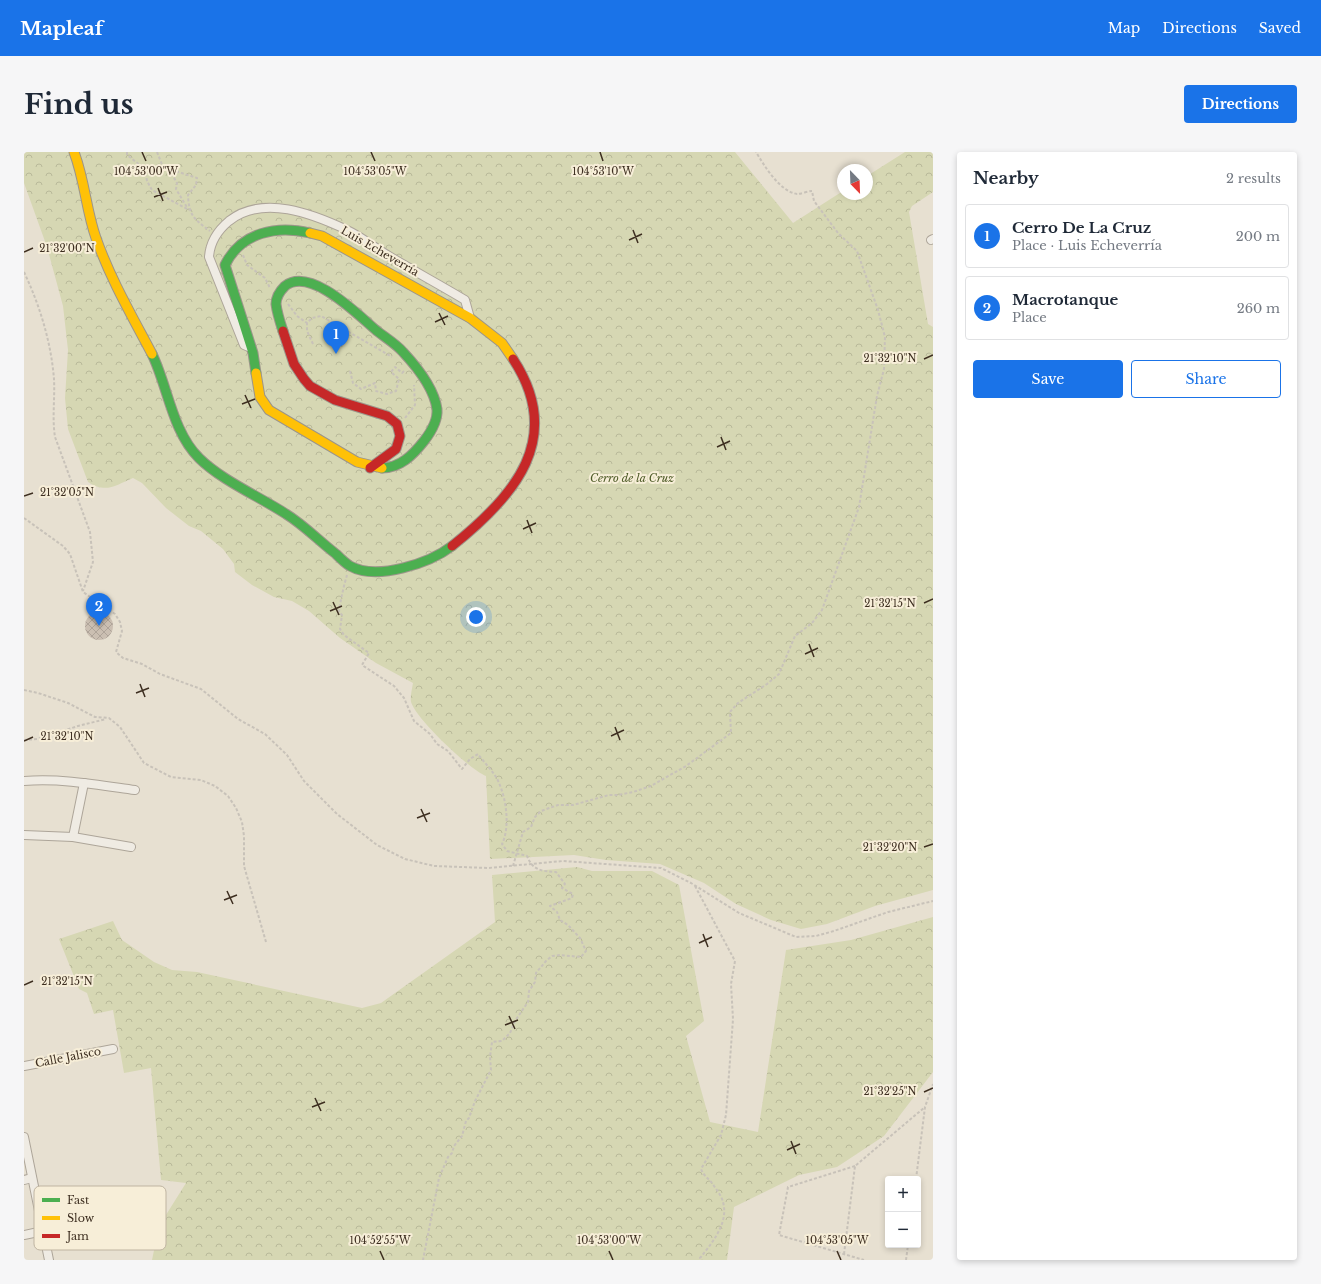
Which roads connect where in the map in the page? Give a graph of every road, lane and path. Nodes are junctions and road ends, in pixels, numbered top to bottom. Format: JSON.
{"nodes":[{"id":1,"x":74,"y":152,"type":"edge"},
{"id":2,"x":127,"y":152,"type":"edge"},
{"id":3,"x":156,"y":152,"type":"edge"},
{"id":4,"x":756,"y":152,"type":"edge"},
{"id":5,"x":169,"y":169,"type":"junction"},
{"id":6,"x":189,"y":210,"type":"junction"},
{"id":7,"x":217,"y":236,"type":"junction"},
{"id":8,"x":235,"y":248,"type":"junction"},
{"id":9,"x":24,"y":272,"type":"edge"},
{"id":10,"x":277,"y":296,"type":"junction"},
{"id":11,"x":470,"y":318,"type":"junction"},
{"id":12,"x":307,"y":323,"type":"junction"},
{"id":13,"x":313,"y":344,"type":"dead end"},
{"id":14,"x":251,"y":348,"type":"junction"},
{"id":15,"x":397,"y":362,"type":"dead end"},
{"id":16,"x":401,"y":366,"type":"dead end"},
{"id":17,"x":405,"y":370,"type":"junction"},
{"id":18,"x":350,"y":371,"type":"dead end"},
{"id":19,"x":408,"y":374,"type":"dead end"},
{"id":20,"x":414,"y":383,"type":"dead end"},
{"id":21,"x":398,"y":426,"type":"junction"},
{"id":22,"x":370,"y":468,"type":"junction"},
{"id":23,"x":24,"y":518,"type":"edge"},
{"id":24,"x":350,"y":566,"type":"junction"},
{"id":25,"x":83,"y":592,"type":"junction"},
{"id":26,"x":24,"y":690,"type":"edge"},
{"id":27,"x":109,"y":718,"type":"junction"},
{"id":28,"x":24,"y":740,"type":"edge"},
{"id":29,"x":24,"y":781,"type":"edge"},
{"id":30,"x":84,"y":783,"type":"junction"},
{"id":31,"x":136,"y":790,"type":"dead end"},
{"id":32,"x":24,"y":835,"type":"edge"},
{"id":33,"x":73,"y":836,"type":"junction"},
{"id":34,"x":131,"y":847,"type":"dead end"},
{"id":35,"x":517,"y":853,"type":"junction"},
{"id":36,"x":530,"y":864,"type":"junction"},
{"id":37,"x":513,"y":866,"type":"junction"},
{"id":38,"x":694,"y":885,"type":"junction"},
{"id":39,"x":933,"y":901,"type":"edge"},
{"id":40,"x":266,"y":942,"type":"dead end"},
{"id":41,"x":113,"y":1049,"type":"dead end"},
{"id":42,"x":24,"y":1066,"type":"edge"},
{"id":43,"x":933,"y":1084,"type":"edge"},
{"id":44,"x":925,"y":1107,"type":"junction"},
{"id":45,"x":24,"y":1137,"type":"edge"},
{"id":46,"x":855,"y":1166,"type":"junction"},
{"id":47,"x":916,"y":1176,"type":"edge"},
{"id":48,"x":28,"y":1179,"type":"edge"},
{"id":49,"x":34,"y":1200,"type":"edge"},
{"id":50,"x":34,"y":1232,"type":"edge"},
{"id":51,"x":24,"y":1234,"type":"edge"},
{"id":52,"x":908,"y":1248,"type":"edge"},
{"id":53,"x":47,"y":1250,"type":"edge"},
{"id":54,"x":844,"y":1254,"type":"junction"},
{"id":55,"x":49,"y":1260,"type":"edge"},
{"id":56,"x":423,"y":1260,"type":"edge"},
{"id":57,"x":702,"y":1260,"type":"edge"},
{"id":58,"x":864,"y":1260,"type":"edge"},
{"id":59,"x":906,"y":1260,"type":"edge"}],
"edges":[{"from":1,"to":24,"type":"street"},
{"from":2,"to":6,"type":"path"},
{"from":3,"to":5,"type":"path"},
{"from":4,"to":35,"type":"path"},
{"from":5,"to":6,"type":"path"},
{"from":5,"to":6,"type":"path"},
{"from":6,"to":7,"type":"path"},
{"from":7,"to":11,"type":"street","name":"Luis Echeverría"},
{"from":7,"to":14,"type":"street","name":"Luis Echeverría"},
{"from":8,"to":10,"type":"path"},
{"from":8,"to":11,"type":"street"},
{"from":8,"to":14,"type":"street"},
{"from":9,"to":25,"type":"path"},
{"from":10,"to":12,"type":"path"},
{"from":10,"to":21,"type":"street"},
{"from":10,"to":22,"type":"street"},
{"from":11,"to":24,"type":"street"},
{"from":12,"to":13,"type":"path"},
{"from":12,"to":15,"type":"path"},
{"from":14,"to":22,"type":"street"},
{"from":16,"to":17,"type":"path"},
{"from":17,"to":18,"type":"path"},
{"from":17,"to":19,"type":"path"},
{"from":20,"to":21,"type":"path"},
{"from":21,"to":22,"type":"street"},
{"from":23,"to":25,"type":"path"},
{"from":24,"to":35,"type":"path"},
{"from":25,"to":37,"type":"path"},
{"from":26,"to":27,"type":"path"},
{"from":27,"to":28,"type":"path"},
{"from":27,"to":40,"type":"path"},
{"from":29,"to":30,"type":"street"},
{"from":30,"to":31,"type":"street"},
{"from":30,"to":33,"type":"street"},
{"from":32,"to":33,"type":"street"},
{"from":33,"to":34,"type":"street"},
{"from":35,"to":36,"type":"path"},
{"from":35,"to":37,"type":"path"},
{"from":36,"to":37,"type":"path"},
{"from":36,"to":38,"type":"path"},
{"from":36,"to":56,"type":"path"},
{"from":38,"to":39,"type":"path"},
{"from":38,"to":57,"type":"path"},
{"from":41,"to":42,"type":"street","name":"Calle Jalisco"},
{"from":43,"to":44,"type":"path"},
{"from":44,"to":46,"type":"path"},
{"from":44,"to":47,"type":"path"},
{"from":45,"to":48,"type":"street"},
{"from":46,"to":54,"type":"path"},
{"from":46,"to":54,"type":"path"},
{"from":48,"to":49,"type":"street"},
{"from":50,"to":51,"type":"street"},
{"from":52,"to":59,"type":"path"},
{"from":53,"to":55,"type":"street"},
{"from":54,"to":58,"type":"path"}]}
